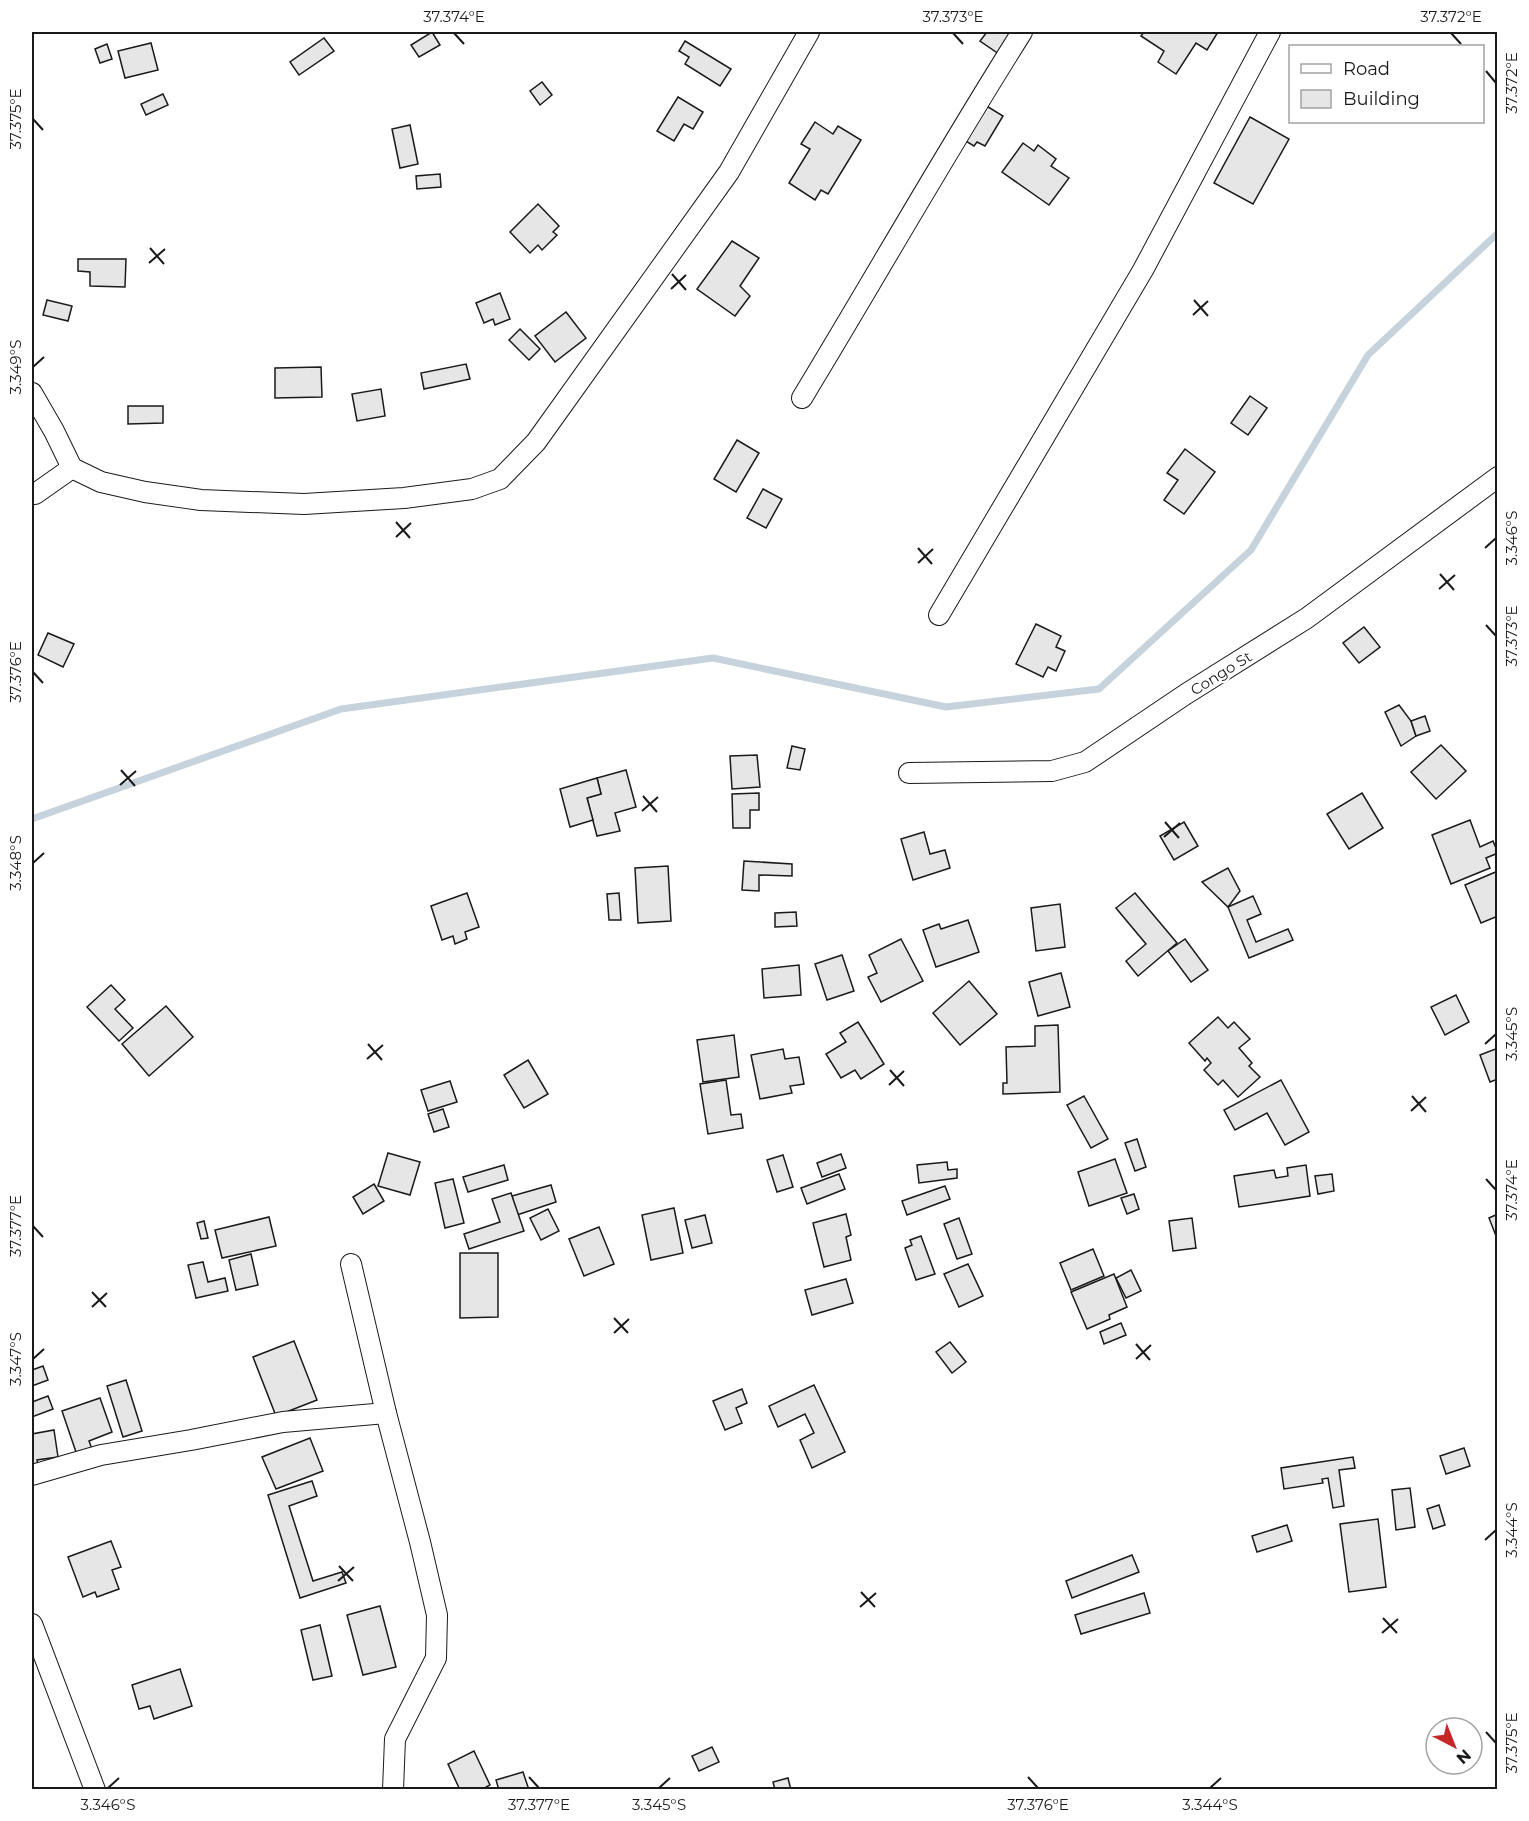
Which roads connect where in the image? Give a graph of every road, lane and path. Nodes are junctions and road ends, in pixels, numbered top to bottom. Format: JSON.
{"nodes":[{"id":1,"x":809,"y":32,"type":"edge"},
{"id":2,"x":1022,"y":32,"type":"edge"},
{"id":3,"x":1270,"y":32,"type":"edge"},
{"id":4,"x":32,"y":393,"type":"edge"},
{"id":5,"x":802,"y":398,"type":"dead end"},
{"id":6,"x":72,"y":468,"type":"junction"},
{"id":7,"x":1497,"y":477,"type":"edge"},
{"id":8,"x":32,"y":494,"type":"edge"},
{"id":9,"x":939,"y":615,"type":"dead end"},
{"id":10,"x":909,"y":773,"type":"dead end"},
{"id":11,"x":351,"y":1264,"type":"dead end"},
{"id":12,"x":386,"y":1413,"type":"junction"},
{"id":13,"x":32,"y":1475,"type":"edge"},
{"id":14,"x":32,"y":1624,"type":"edge"},
{"id":15,"x":95,"y":1790,"type":"edge"},
{"id":16,"x":393,"y":1790,"type":"edge"}],
"edges":[{"from":1,"to":6,"type":"street"},
{"from":2,"to":5,"type":"street"},
{"from":3,"to":9,"type":"street"},
{"from":4,"to":6,"type":"street"},
{"from":6,"to":8,"type":"street"},
{"from":7,"to":10,"type":"street","name":"Congo St"},
{"from":11,"to":12,"type":"street"},
{"from":12,"to":13,"type":"street"},
{"from":12,"to":16,"type":"street"},
{"from":14,"to":15,"type":"street"}]}
